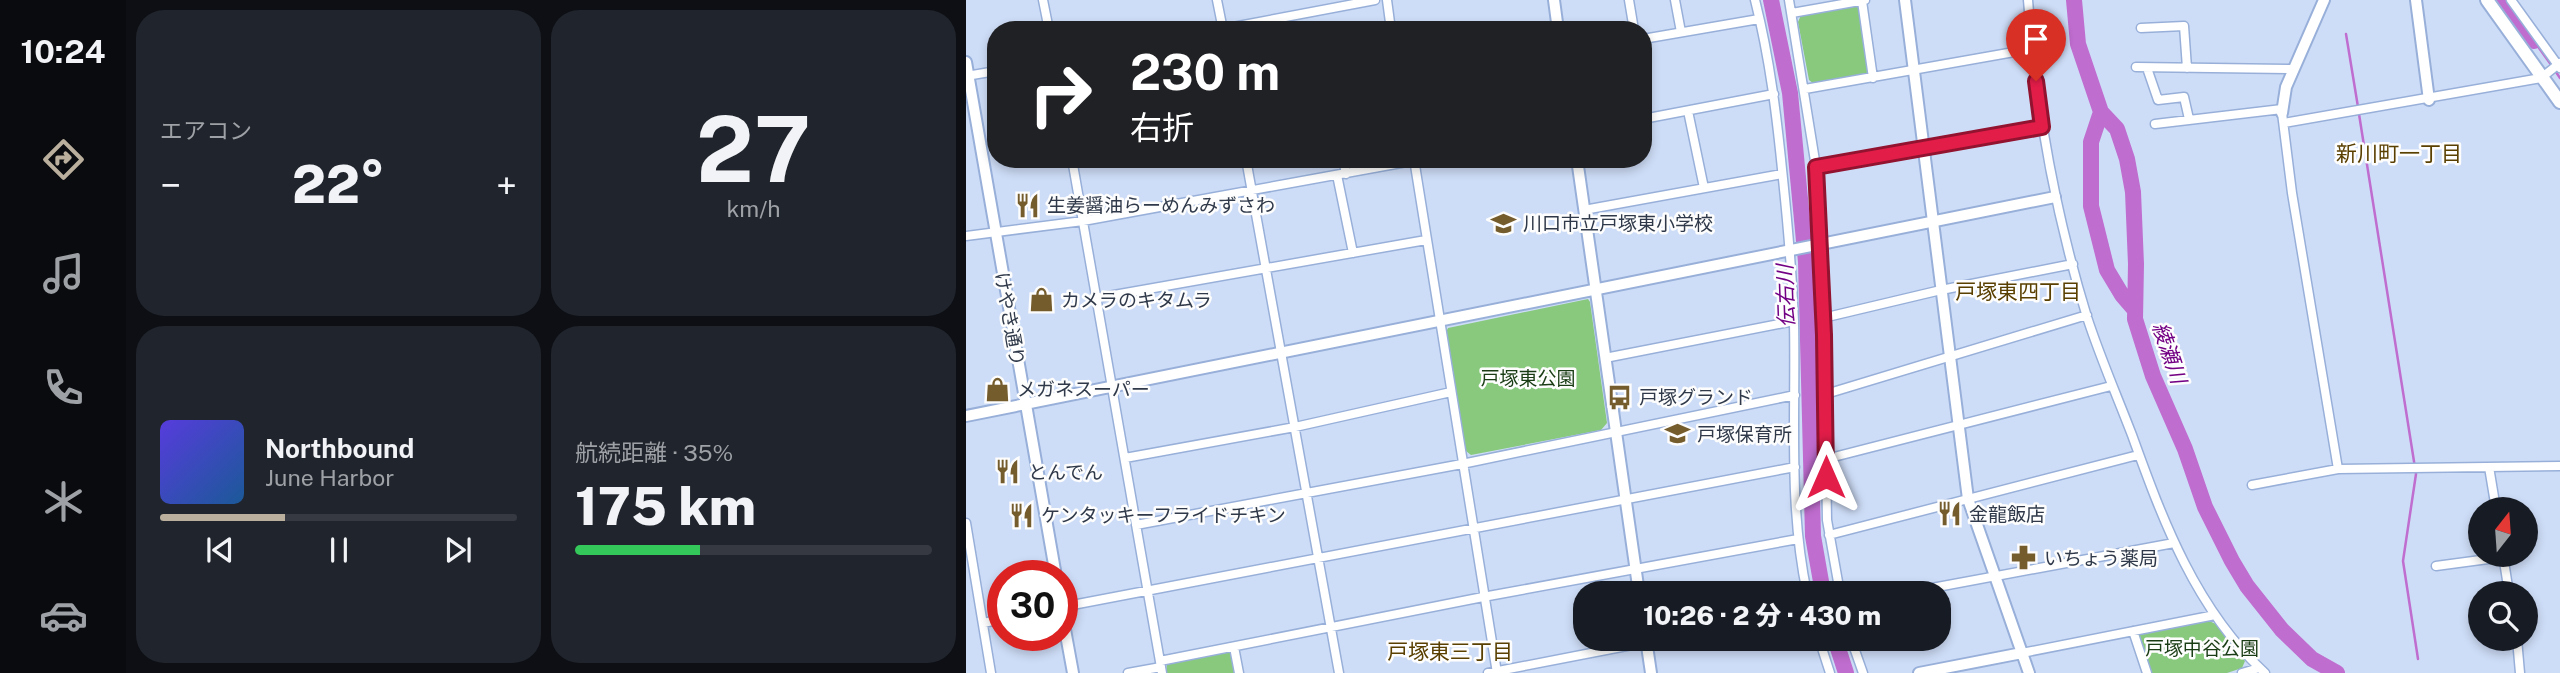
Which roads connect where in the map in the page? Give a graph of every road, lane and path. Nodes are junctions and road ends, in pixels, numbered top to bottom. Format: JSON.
{"nodes":[{"id":1,"x":1044,"y":0,"type":"edge"},
{"id":2,"x":1217,"y":0,"type":"edge"},
{"id":3,"x":1375,"y":0,"type":"edge"},
{"id":4,"x":1387,"y":0,"type":"edge"},
{"id":5,"x":1554,"y":0,"type":"edge"},
{"id":6,"x":1629,"y":0,"type":"edge"},
{"id":7,"x":1675,"y":0,"type":"edge"},
{"id":8,"x":1755,"y":0,"type":"edge"},
{"id":9,"x":1789,"y":0,"type":"edge"},
{"id":10,"x":1864,"y":0,"type":"edge"},
{"id":11,"x":1905,"y":0,"type":"edge"},
{"id":12,"x":2028,"y":0,"type":"edge"},
{"id":13,"x":2324,"y":0,"type":"edge"},
{"id":14,"x":2416,"y":0,"type":"edge"},
{"id":15,"x":2487,"y":0,"type":"edge"},
{"id":16,"x":2511,"y":0,"type":"edge"},
{"id":17,"x":1792,"y":13,"type":"junction"},
{"id":18,"x":1759,"y":19,"type":"junction"},
{"id":19,"x":1048,"y":21,"type":"edge"},
{"id":20,"x":1220,"y":21,"type":"edge"},
{"id":21,"x":1263,"y":21,"type":"edge"},
{"id":22,"x":1390,"y":21,"type":"edge"},
{"id":23,"x":1557,"y":21,"type":"edge"},
{"id":24,"x":1632,"y":21,"type":"edge"},
{"id":25,"x":2141,"y":28,"type":"dead end"},
{"id":26,"x":1681,"y":32,"type":"junction"},
{"id":27,"x":1652,"y":37,"type":"edge"},
{"id":28,"x":2031,"y":49,"type":"junction"},
{"id":29,"x":966,"y":62,"type":"edge"},
{"id":30,"x":2559,"y":65,"type":"edge"},
{"id":31,"x":2136,"y":67,"type":"dead end"},
{"id":32,"x":2147,"y":68,"type":"junction"},
{"id":33,"x":2187,"y":68,"type":"junction"},
{"id":34,"x":2293,"y":69,"type":"junction"},
{"id":35,"x":1914,"y":71,"type":"junction"},
{"id":36,"x":987,"y":73,"type":"edge"},
{"id":37,"x":967,"y":76,"type":"edge"},
{"id":38,"x":1873,"y":78,"type":"junction"},
{"id":39,"x":2541,"y":78,"type":"junction"},
{"id":40,"x":1805,"y":89,"type":"junction"},
{"id":41,"x":1774,"y":94,"type":"junction"},
{"id":42,"x":2429,"y":100,"type":"junction"},
{"id":43,"x":2560,"y":102,"type":"edge"},
{"id":44,"x":1688,"y":111,"type":"junction"},
{"id":45,"x":2283,"y":115,"type":"junction"},
{"id":46,"x":1652,"y":117,"type":"edge"},
{"id":47,"x":2189,"y":119,"type":"junction"},
{"id":48,"x":2155,"y":124,"type":"dead end"},
{"id":49,"x":2042,"y":127,"type":"junction"},
{"id":50,"x":1923,"y":149,"type":"junction"},
{"id":51,"x":1816,"y":167,"type":"junction"},
{"id":52,"x":1074,"y":168,"type":"edge"},
{"id":53,"x":1248,"y":168,"type":"edge"},
{"id":54,"x":1342,"y":168,"type":"edge"},
{"id":55,"x":1374,"y":168,"type":"edge"},
{"id":56,"x":1418,"y":168,"type":"edge"},
{"id":57,"x":1578,"y":168,"type":"edge"},
{"id":58,"x":1341,"y":174,"type":"junction"},
{"id":59,"x":1782,"y":174,"type":"junction"},
{"id":60,"x":1704,"y":188,"type":"junction"},
{"id":61,"x":1252,"y":190,"type":"junction"},
{"id":62,"x":2055,"y":197,"type":"junction"},
{"id":63,"x":1584,"y":210,"type":"junction"},
{"id":64,"x":1083,"y":221,"type":"junction"},
{"id":65,"x":1932,"y":222,"type":"junction"},
{"id":66,"x":995,"y":232,"type":"junction"},
{"id":67,"x":966,"y":236,"type":"edge"},
{"id":68,"x":1426,"y":240,"type":"junction"},
{"id":69,"x":1816,"y":245,"type":"junction"},
{"id":70,"x":1793,"y":249,"type":"junction"},
{"id":71,"x":1353,"y":253,"type":"junction"},
{"id":72,"x":2073,"y":264,"type":"junction"},
{"id":73,"x":1266,"y":268,"type":"junction"},
{"id":74,"x":1595,"y":290,"type":"junction"},
{"id":75,"x":1941,"y":290,"type":"junction"},
{"id":76,"x":1097,"y":298,"type":"junction"},
{"id":77,"x":2087,"y":315,"type":"junction"},
{"id":78,"x":1823,"y":318,"type":"junction"},
{"id":79,"x":1439,"y":321,"type":"junction"},
{"id":80,"x":1794,"y":321,"type":"junction"},
{"id":81,"x":1282,"y":352,"type":"junction"},
{"id":82,"x":1949,"y":357,"type":"junction"},
{"id":83,"x":1605,"y":358,"type":"junction"},
{"id":84,"x":2111,"y":386,"type":"junction"},
{"id":85,"x":1112,"y":387,"type":"junction"},
{"id":86,"x":1451,"y":393,"type":"junction"},
{"id":87,"x":1826,"y":394,"type":"junction"},
{"id":88,"x":1795,"y":395,"type":"junction"},
{"id":89,"x":1025,"y":404,"type":"junction"},
{"id":90,"x":966,"y":416,"type":"edge"},
{"id":91,"x":1958,"y":426,"type":"junction"},
{"id":92,"x":1295,"y":427,"type":"junction"},
{"id":93,"x":1616,"y":430,"type":"junction"},
{"id":94,"x":2138,"y":455,"type":"junction"},
{"id":95,"x":1125,"y":458,"type":"junction"},
{"id":96,"x":1826,"y":460,"type":"junction"},
{"id":97,"x":1462,"y":464,"type":"junction"},
{"id":98,"x":1795,"y":467,"type":"junction"},
{"id":99,"x":2489,"y":467,"type":"junction"},
{"id":100,"x":2560,"y":467,"type":"edge"},
{"id":101,"x":2338,"y":469,"type":"junction"},
{"id":102,"x":2252,"y":485,"type":"dead end"},
{"id":103,"x":1307,"y":492,"type":"junction"},
{"id":104,"x":2494,"y":497,"type":"edge"},
{"id":105,"x":1626,"y":498,"type":"junction"},
{"id":106,"x":1968,"y":499,"type":"junction"},
{"id":107,"x":966,"y":523,"type":"edge"},
{"id":108,"x":1136,"y":525,"type":"junction"},
{"id":109,"x":1472,"y":528,"type":"junction"},
{"id":110,"x":1829,"y":535,"type":"junction"},
{"id":111,"x":1798,"y":539,"type":"junction"},
{"id":112,"x":2174,"y":543,"type":"junction"},
{"id":113,"x":1319,"y":558,"type":"junction"},
{"id":114,"x":1053,"y":560,"type":"edge"},
{"id":115,"x":2468,"y":561,"type":"edge"},
{"id":116,"x":2436,"y":566,"type":"dead end"},
{"id":117,"x":1636,"y":570,"type":"junction"},
{"id":118,"x":1994,"y":577,"type":"junction"},
{"id":119,"x":1637,"y":581,"type":"edge"},
{"id":120,"x":1805,"y":581,"type":"edge"},
{"id":121,"x":1838,"y":581,"type":"edge"},
{"id":122,"x":1951,"y":585,"type":"edge"},
{"id":123,"x":1148,"y":591,"type":"junction"},
{"id":124,"x":1483,"y":597,"type":"junction"},
{"id":125,"x":1078,"y":604,"type":"edge"},
{"id":126,"x":2215,"y":615,"type":"junction"},
{"id":127,"x":987,"y":622,"type":"edge"},
{"id":128,"x":983,"y":623,"type":"junction"},
{"id":129,"x":1331,"y":628,"type":"junction"},
{"id":130,"x":2133,"y":631,"type":"junction"},
{"id":131,"x":1234,"y":647,"type":"junction"},
{"id":132,"x":1069,"y":651,"type":"edge"},
{"id":133,"x":1595,"y":651,"type":"edge"},
{"id":134,"x":1648,"y":651,"type":"edge"},
{"id":135,"x":1823,"y":651,"type":"edge"},
{"id":136,"x":1856,"y":651,"type":"edge"},
{"id":137,"x":2518,"y":651,"type":"edge"},
{"id":138,"x":2022,"y":653,"type":"junction"},
{"id":139,"x":1161,"y":667,"type":"edge"},
{"id":140,"x":2262,"y":670,"type":"edge"},
{"id":141,"x":991,"y":673,"type":"edge"},
{"id":142,"x":1073,"y":673,"type":"edge"},
{"id":143,"x":1128,"y":673,"type":"edge"},
{"id":144,"x":1239,"y":673,"type":"edge"},
{"id":145,"x":1339,"y":673,"type":"edge"},
{"id":146,"x":1494,"y":673,"type":"edge"},
{"id":147,"x":1651,"y":673,"type":"edge"},
{"id":148,"x":1830,"y":673,"type":"edge"},
{"id":149,"x":1863,"y":673,"type":"edge"},
{"id":150,"x":1919,"y":673,"type":"edge"},
{"id":151,"x":2029,"y":673,"type":"edge"},
{"id":152,"x":2147,"y":673,"type":"edge"},
{"id":153,"x":2242,"y":673,"type":"edge"},
{"id":154,"x":2520,"y":673,"type":"edge"}],
"edges":[{"from":1,"to":19,"type":"street"},
{"from":2,"to":20,"type":"street"},
{"from":3,"to":21,"type":"street"},
{"from":4,"to":22,"type":"street"},
{"from":5,"to":23,"type":"street"},
{"from":6,"to":24,"type":"street"},
{"from":7,"to":26,"type":"street"},
{"from":8,"to":18,"type":"street"},
{"from":9,"to":17,"type":"street"},
{"from":10,"to":17,"type":"street"},
{"from":10,"to":38,"type":"street"},
{"from":11,"to":35,"type":"street"},
{"from":12,"to":28,"type":"street"},
{"from":13,"to":34,"type":"street"},
{"from":14,"to":42,"type":"street"},
{"from":15,"to":39,"type":"main road"},
{"from":16,"to":30,"type":"street"},
{"from":17,"to":40,"type":"street"},
{"from":18,"to":26,"type":"street"},
{"from":18,"to":41,"type":"street"},
{"from":25,"to":33,"type":"street"},
{"from":26,"to":27,"type":"street"},
{"from":28,"to":35,"type":"street"},
{"from":28,"to":49,"type":"street"},
{"from":29,"to":37,"type":"street","name":"けやき通り"},
{"from":30,"to":39,"type":"street"},
{"from":31,"to":32,"type":"street"},
{"from":32,"to":33,"type":"street"},
{"from":32,"to":47,"type":"street"},
{"from":33,"to":34,"type":"street"},
{"from":34,"to":45,"type":"street"},
{"from":35,"to":38,"type":"street"},
{"from":35,"to":50,"type":"street"},
{"from":36,"to":37,"type":"street"},
{"from":37,"to":66,"type":"street","name":"けやき通り"},
{"from":38,"to":40,"type":"street"},
{"from":39,"to":42,"type":"street"},
{"from":39,"to":43,"type":"main road"},
{"from":40,"to":51,"type":"street"},
{"from":41,"to":44,"type":"street"},
{"from":41,"to":59,"type":"street"},
{"from":42,"to":45,"type":"street"},
{"from":44,"to":46,"type":"street"},
{"from":44,"to":60,"type":"street"},
{"from":45,"to":47,"type":"street"},
{"from":45,"to":101,"type":"street"},
{"from":47,"to":48,"type":"street"},
{"from":49,"to":50,"type":"street"},
{"from":49,"to":62,"type":"street"},
{"from":50,"to":51,"type":"street"},
{"from":50,"to":65,"type":"street"},
{"from":51,"to":69,"type":"street"},
{"from":52,"to":64,"type":"street"},
{"from":53,"to":61,"type":"street"},
{"from":54,"to":58,"type":"street"},
{"from":55,"to":58,"type":"street"},
{"from":56,"to":68,"type":"street"},
{"from":57,"to":63,"type":"street"},
{"from":58,"to":61,"type":"street"},
{"from":58,"to":71,"type":"street"},
{"from":59,"to":60,"type":"street"},
{"from":59,"to":70,"type":"street"},
{"from":60,"to":63,"type":"street"},
{"from":61,"to":64,"type":"street"},
{"from":61,"to":73,"type":"street"},
{"from":62,"to":65,"type":"street"},
{"from":62,"to":72,"type":"street"},
{"from":63,"to":74,"type":"street"},
{"from":64,"to":66,"type":"street"},
{"from":64,"to":76,"type":"street"},
{"from":65,"to":69,"type":"street"},
{"from":65,"to":75,"type":"street"},
{"from":66,"to":67,"type":"street"},
{"from":66,"to":89,"type":"street","name":"けやき通り"},
{"from":68,"to":71,"type":"street"},
{"from":68,"to":79,"type":"street"},
{"from":69,"to":70,"type":"street"},
{"from":69,"to":78,"type":"street"},
{"from":70,"to":74,"type":"street"},
{"from":70,"to":80,"type":"street"},
{"from":71,"to":73,"type":"street"},
{"from":72,"to":75,"type":"street"},
{"from":72,"to":77,"type":"street"},
{"from":73,"to":76,"type":"street"},
{"from":73,"to":81,"type":"street"},
{"from":74,"to":79,"type":"street"},
{"from":74,"to":83,"type":"street"},
{"from":75,"to":78,"type":"street"},
{"from":75,"to":82,"type":"street"},
{"from":76,"to":85,"type":"street"},
{"from":77,"to":82,"type":"street"},
{"from":77,"to":84,"type":"street"},
{"from":78,"to":87,"type":"street"},
{"from":79,"to":81,"type":"street"},
{"from":79,"to":86,"type":"street"},
{"from":80,"to":83,"type":"street"},
{"from":80,"to":88,"type":"street"},
{"from":81,"to":85,"type":"street"},
{"from":81,"to":92,"type":"street"},
{"from":82,"to":87,"type":"street"},
{"from":82,"to":91,"type":"street"},
{"from":83,"to":93,"type":"street"},
{"from":84,"to":91,"type":"street"},
{"from":84,"to":94,"type":"street"},
{"from":85,"to":89,"type":"street"},
{"from":85,"to":95,"type":"street"},
{"from":86,"to":92,"type":"street"},
{"from":86,"to":97,"type":"street"},
{"from":87,"to":96,"type":"street"},
{"from":88,"to":93,"type":"street"},
{"from":88,"to":98,"type":"street"},
{"from":89,"to":90,"type":"street"},
{"from":89,"to":114,"type":"street","name":"けやき通り"},
{"from":91,"to":96,"type":"street"},
{"from":91,"to":106,"type":"street"},
{"from":92,"to":95,"type":"street"},
{"from":92,"to":103,"type":"street"},
{"from":93,"to":97,"type":"street"},
{"from":93,"to":105,"type":"street"},
{"from":94,"to":106,"type":"street"},
{"from":94,"to":112,"type":"street"},
{"from":95,"to":108,"type":"street"},
{"from":96,"to":110,"type":"street"},
{"from":97,"to":103,"type":"street"},
{"from":97,"to":109,"type":"street"},
{"from":98,"to":105,"type":"street"},
{"from":98,"to":111,"type":"street"},
{"from":99,"to":100,"type":"street"},
{"from":99,"to":101,"type":"street"},
{"from":99,"to":104,"type":"street"},
{"from":101,"to":102,"type":"street"},
{"from":103,"to":108,"type":"street"},
{"from":103,"to":113,"type":"street"},
{"from":105,"to":109,"type":"street"},
{"from":105,"to":117,"type":"street"},
{"from":106,"to":110,"type":"street"},
{"from":106,"to":118,"type":"street"},
{"from":107,"to":128,"type":"street"},
{"from":108,"to":123,"type":"street"},
{"from":109,"to":113,"type":"street"},
{"from":109,"to":124,"type":"street"},
{"from":110,"to":121,"type":"street"},
{"from":111,"to":117,"type":"street"},
{"from":111,"to":120,"type":"street"},
{"from":112,"to":118,"type":"street"},
{"from":112,"to":126,"type":"street"},
{"from":113,"to":123,"type":"street"},
{"from":113,"to":129,"type":"street"},
{"from":115,"to":116,"type":"street"},
{"from":117,"to":119,"type":"street"},
{"from":117,"to":124,"type":"street"},
{"from":118,"to":122,"type":"street"},
{"from":118,"to":138,"type":"street"},
{"from":123,"to":125,"type":"street"},
{"from":123,"to":139,"type":"street"},
{"from":124,"to":129,"type":"street"},
{"from":124,"to":146,"type":"street"},
{"from":126,"to":130,"type":"street"},
{"from":126,"to":140,"type":"street"},
{"from":127,"to":128,"type":"street"},
{"from":128,"to":141,"type":"street"},
{"from":129,"to":131,"type":"street"},
{"from":129,"to":145,"type":"street"},
{"from":130,"to":138,"type":"street"},
{"from":130,"to":152,"type":"street"},
{"from":131,"to":139,"type":"street"},
{"from":131,"to":144,"type":"street"},
{"from":132,"to":142,"type":"street"},
{"from":133,"to":146,"type":"street"},
{"from":134,"to":147,"type":"street"},
{"from":135,"to":148,"type":"street"},
{"from":136,"to":149,"type":"street"},
{"from":137,"to":154,"type":"street"},
{"from":138,"to":150,"type":"street"},
{"from":138,"to":151,"type":"street"},
{"from":139,"to":143,"type":"street"},
{"from":140,"to":153,"type":"street"}]}
